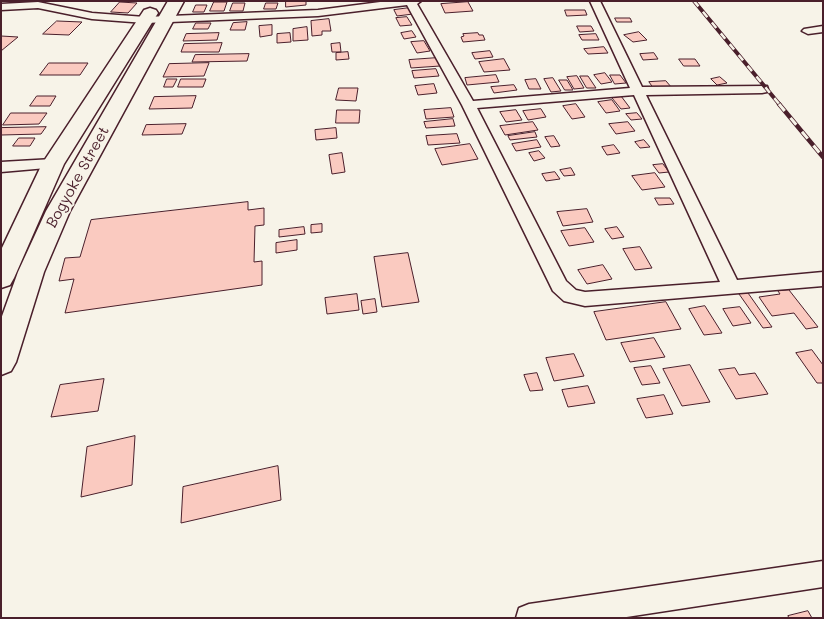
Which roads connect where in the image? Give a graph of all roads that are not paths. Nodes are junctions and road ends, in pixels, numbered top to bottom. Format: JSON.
{"nodes":[{"id":1,"x":595,"y":1,"type":"edge"},
{"id":2,"x":413,"y":2,"type":"edge"},
{"id":3,"x":1,"y":7,"type":"edge"},
{"id":4,"x":161,"y":10,"type":"edge"},
{"id":5,"x":823,"y":30,"type":"edge"},
{"id":6,"x":808,"y":31,"type":"dead end"},
{"id":7,"x":762,"y":89,"type":"dead end"},
{"id":8,"x":640,"y":91,"type":"junction"},
{"id":9,"x":469,"y":105,"type":"junction"},
{"id":10,"x":53,"y":164,"type":"junction"},
{"id":11,"x":1,"y":167,"type":"edge"},
{"id":12,"x":1,"y":278,"type":"edge"},
{"id":13,"x":823,"y":279,"type":"edge"},
{"id":14,"x":732,"y":288,"type":"junction"},
{"id":15,"x":1,"y":362,"type":"edge"},
{"id":16,"x":823,"y":574,"type":"edge"},
{"id":17,"x":529,"y":618,"type":"edge"}],
"edges":[{"from":1,"to":8,"type":"street"},
{"from":2,"to":4,"type":"street"},
{"from":2,"to":9,"type":"street"},
{"from":3,"to":4,"type":"street"},
{"from":4,"to":10,"type":"main road","name":"Bogyoke Street"},
{"from":4,"to":15,"type":"main road","name":"Bogyoke Street"},
{"from":5,"to":6,"type":"street"},
{"from":7,"to":8,"type":"street"},
{"from":8,"to":9,"type":"street"},
{"from":8,"to":14,"type":"street"},
{"from":9,"to":14,"type":"street"},
{"from":10,"to":11,"type":"street"},
{"from":10,"to":12,"type":"main road","name":"Bogyoke Street"},
{"from":13,"to":14,"type":"street"},
{"from":16,"to":17,"type":"street"}]}
